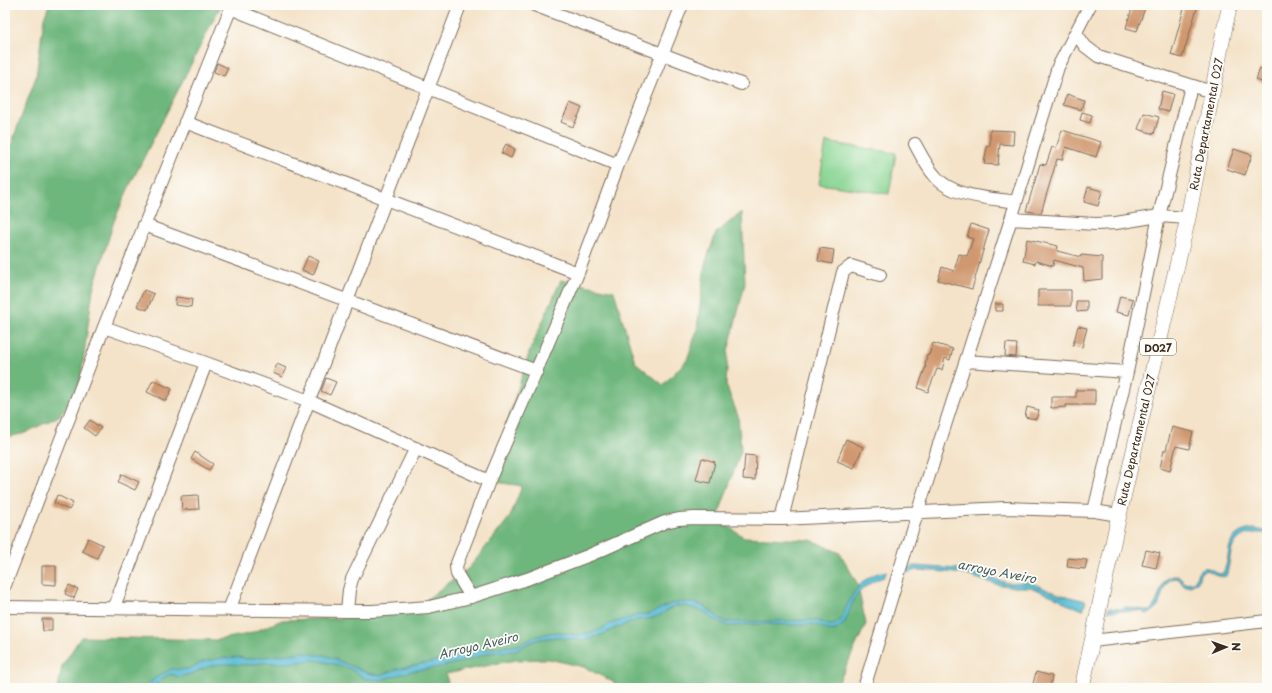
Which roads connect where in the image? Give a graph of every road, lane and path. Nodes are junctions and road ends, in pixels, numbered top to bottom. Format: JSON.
{"nodes":[{"id":1,"x":460,"y":5,"type":"edge"},
{"id":2,"x":534,"y":5,"type":"edge"},
{"id":3,"x":682,"y":5,"type":"edge"},
{"id":4,"x":1090,"y":5,"type":"edge"},
{"id":5,"x":1230,"y":5,"type":"edge"},
{"id":6,"x":231,"y":7,"type":"edge"},
{"id":7,"x":1076,"y":33,"type":"junction"},
{"id":8,"x":663,"y":54,"type":"junction"},
{"id":9,"x":741,"y":84,"type":"dead end"},
{"id":10,"x":1191,"y":86,"type":"junction"},
{"id":11,"x":428,"y":88,"type":"junction"},
{"id":12,"x":1212,"y":92,"type":"junction"},
{"id":13,"x":185,"y":122,"type":"junction"},
{"id":14,"x":915,"y":144,"type":"dead end"},
{"id":15,"x":618,"y":164,"type":"junction"},
{"id":16,"x":386,"y":199,"type":"junction"},
{"id":17,"x":1016,"y":202,"type":"junction"},
{"id":18,"x":1159,"y":216,"type":"junction"},
{"id":19,"x":1188,"y":218,"type":"junction"},
{"id":20,"x":1011,"y":219,"type":"junction"},
{"id":21,"x":144,"y":225,"type":"junction"},
{"id":22,"x":578,"y":273,"type":"junction"},
{"id":23,"x":880,"y":275,"type":"dead end"},
{"id":24,"x":347,"y":301,"type":"junction"},
{"id":25,"x":104,"y":327,"type":"junction"},
{"id":26,"x":966,"y":361,"type":"junction"},
{"id":27,"x":206,"y":363,"type":"junction"},
{"id":28,"x":537,"y":371,"type":"junction"},
{"id":29,"x":1127,"y":372,"type":"junction"},
{"id":30,"x":309,"y":401,"type":"junction"},
{"id":31,"x":416,"y":448,"type":"junction"},
{"id":32,"x":489,"y":481,"type":"junction"},
{"id":33,"x":1094,"y":511,"type":"junction"},
{"id":34,"x":917,"y":513,"type":"junction"},
{"id":35,"x":1119,"y":515,"type":"junction"},
{"id":36,"x":782,"y":519,"type":"junction"},
{"id":37,"x":5,"y":585,"type":"edge"},
{"id":38,"x":471,"y":597,"type":"junction"},
{"id":39,"x":5,"y":607,"type":"edge"},
{"id":40,"x":114,"y":607,"type":"junction"},
{"id":41,"x":230,"y":610,"type":"junction"},
{"id":42,"x":347,"y":611,"type":"junction"},
{"id":43,"x":1267,"y":621,"type":"edge"},
{"id":44,"x":1092,"y":641,"type":"junction"},
{"id":45,"x":864,"y":688,"type":"edge"},
{"id":46,"x":1082,"y":688,"type":"edge"}],
"edges":[{"from":1,"to":11,"type":"street"},
{"from":2,"to":8,"type":"street"},
{"from":3,"to":8,"type":"street"},
{"from":4,"to":7,"type":"street"},
{"from":5,"to":12,"type":"main road","name":"Ruta Departamental 027","number":"D027"},
{"from":6,"to":11,"type":"street"},
{"from":6,"to":13,"type":"street"},
{"from":7,"to":10,"type":"street"},
{"from":7,"to":17,"type":"street"},
{"from":8,"to":9,"type":"street"},
{"from":8,"to":15,"type":"street"},
{"from":10,"to":12,"type":"street"},
{"from":10,"to":18,"type":"street"},
{"from":11,"to":15,"type":"street"},
{"from":11,"to":16,"type":"street"},
{"from":12,"to":19,"type":"main road","name":"Ruta Departamental 027","number":"D027"},
{"from":13,"to":16,"type":"street"},
{"from":13,"to":21,"type":"street"},
{"from":14,"to":17,"type":"street"},
{"from":15,"to":22,"type":"street"},
{"from":16,"to":22,"type":"street"},
{"from":16,"to":24,"type":"street"},
{"from":17,"to":20,"type":"street"},
{"from":18,"to":19,"type":"street"},
{"from":18,"to":20,"type":"street"},
{"from":18,"to":29,"type":"street"},
{"from":19,"to":35,"type":"main road","name":"Ruta Departamental 027","number":"D027"},
{"from":20,"to":26,"type":"street"},
{"from":21,"to":24,"type":"street"},
{"from":21,"to":25,"type":"street"},
{"from":22,"to":28,"type":"street"},
{"from":23,"to":36,"type":"street"},
{"from":24,"to":28,"type":"street"},
{"from":24,"to":30,"type":"street"},
{"from":25,"to":27,"type":"street"},
{"from":25,"to":37,"type":"street"},
{"from":26,"to":29,"type":"street"},
{"from":26,"to":34,"type":"street"},
{"from":27,"to":30,"type":"street"},
{"from":27,"to":40,"type":"street"},
{"from":28,"to":32,"type":"street"},
{"from":29,"to":33,"type":"street"},
{"from":30,"to":31,"type":"street"},
{"from":30,"to":41,"type":"street"},
{"from":31,"to":32,"type":"street"},
{"from":31,"to":42,"type":"street"},
{"from":32,"to":38,"type":"street"},
{"from":33,"to":34,"type":"street"},
{"from":33,"to":35,"type":"street"},
{"from":34,"to":36,"type":"street"},
{"from":34,"to":45,"type":"street"},
{"from":35,"to":44,"type":"main road","name":"Ruta Departamental 027","number":"D027"},
{"from":36,"to":38,"type":"street"},
{"from":38,"to":42,"type":"street"},
{"from":39,"to":40,"type":"street"},
{"from":40,"to":41,"type":"street"},
{"from":41,"to":42,"type":"street"},
{"from":43,"to":44,"type":"street"},
{"from":44,"to":46,"type":"main road","name":"Ruta Departamental 027","number":"D027"}]}
